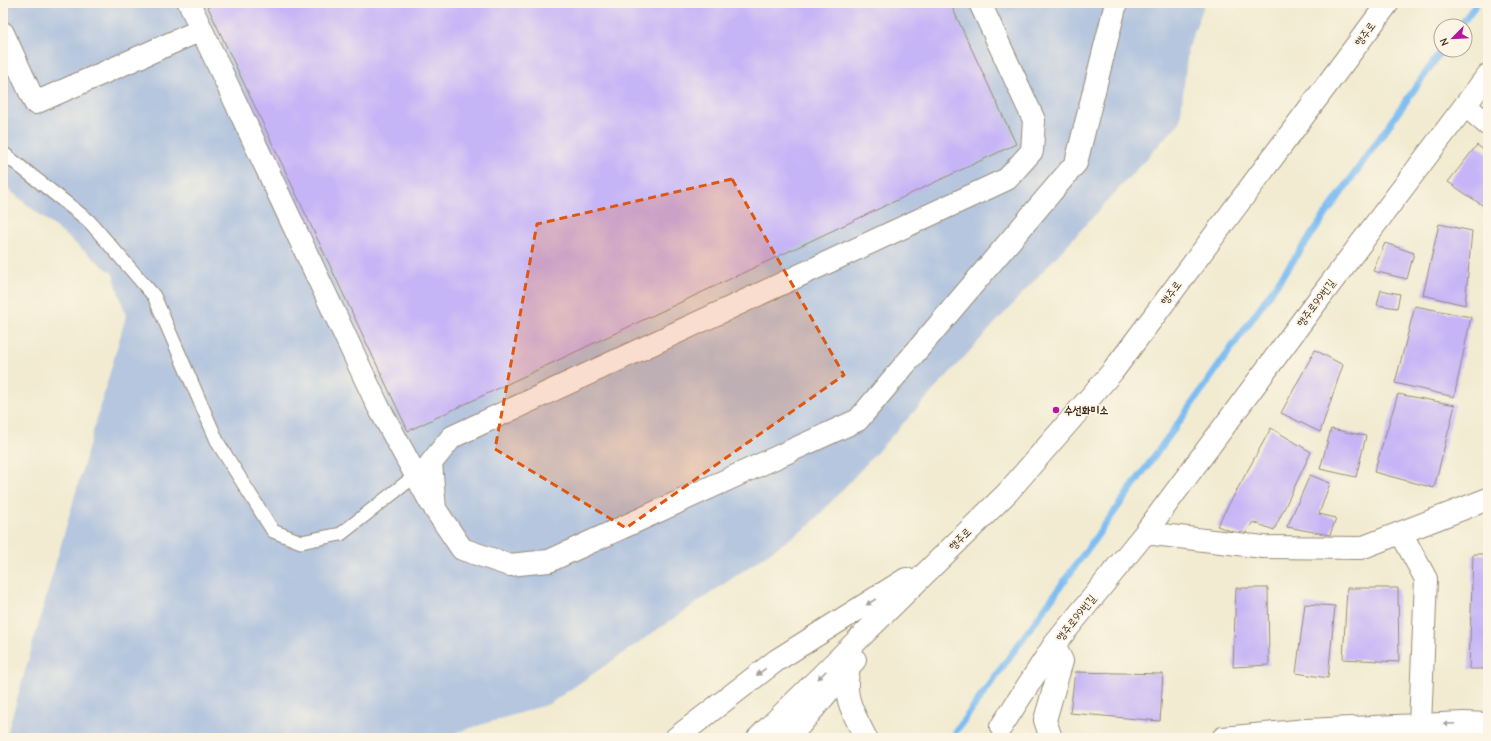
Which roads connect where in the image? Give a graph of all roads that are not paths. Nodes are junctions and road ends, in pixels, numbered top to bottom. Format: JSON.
{"nodes":[{"id":1,"x":189,"y":3,"type":"edge"},
{"id":2,"x":980,"y":3,"type":"edge"},
{"id":3,"x":1116,"y":3,"type":"edge"},
{"id":4,"x":1382,"y":5,"type":"edge"},
{"id":5,"x":201,"y":30,"type":"junction"},
{"id":6,"x":3,"y":32,"type":"edge"},
{"id":7,"x":1488,"y":75,"type":"edge"},
{"id":8,"x":1465,"y":105,"type":"junction"},
{"id":9,"x":1488,"y":125,"type":"edge"},
{"id":10,"x":3,"y":153,"type":"edge"},
{"id":11,"x":416,"y":475,"type":"junction"},
{"id":12,"x":1488,"y":499,"type":"edge"},
{"id":13,"x":435,"y":510,"type":"junction"},
{"id":14,"x":1145,"y":533,"type":"junction"},
{"id":15,"x":1401,"y":533,"type":"junction"},
{"id":16,"x":939,"y":559,"type":"junction"},
{"id":17,"x":1054,"y":645,"type":"junction"},
{"id":18,"x":849,"y":668,"type":"junction"},
{"id":19,"x":1488,"y":724,"type":"edge"},
{"id":20,"x":1420,"y":725,"type":"junction"},
{"id":21,"x":1001,"y":727,"type":"dead end"},
{"id":22,"x":676,"y":738,"type":"edge"},
{"id":23,"x":758,"y":738,"type":"edge"},
{"id":24,"x":789,"y":738,"type":"edge"},
{"id":25,"x":866,"y":738,"type":"edge"},
{"id":26,"x":1051,"y":738,"type":"edge"},
{"id":27,"x":1222,"y":738,"type":"edge"}],
"edges":[{"from":1,"to":5,"type":"street"},
{"from":2,"to":13,"type":"street"},
{"from":3,"to":13,"type":"street"},
{"from":4,"to":16,"type":"street","name":"행주로"},
{"from":5,"to":6,"type":"street"},
{"from":5,"to":11,"type":"street"},
{"from":7,"to":8,"type":"street","name":"행주로99번길"},
{"from":8,"to":9,"type":"street"},
{"from":8,"to":14,"type":"street","name":"행주로99번길"},
{"from":10,"to":11,"type":"lane"},
{"from":11,"to":13,"type":"street"},
{"from":12,"to":15,"type":"street"},
{"from":14,"to":15,"type":"street"},
{"from":14,"to":17,"type":"street","name":"행주로99번길"},
{"from":15,"to":20,"type":"street"},
{"from":16,"to":18,"type":"street","name":"행주로"},
{"from":16,"to":22,"type":"street","one_way":true},
{"from":16,"to":23,"type":"street","name":"행주로","one_way":true},
{"from":17,"to":21,"type":"street"},
{"from":17,"to":26,"type":"street","name":"행주로99번길"},
{"from":18,"to":24,"type":"street","name":"행주로"},
{"from":18,"to":25,"type":"street"},
{"from":19,"to":20,"type":"street","one_way":true},
{"from":20,"to":27,"type":"street"}]}
